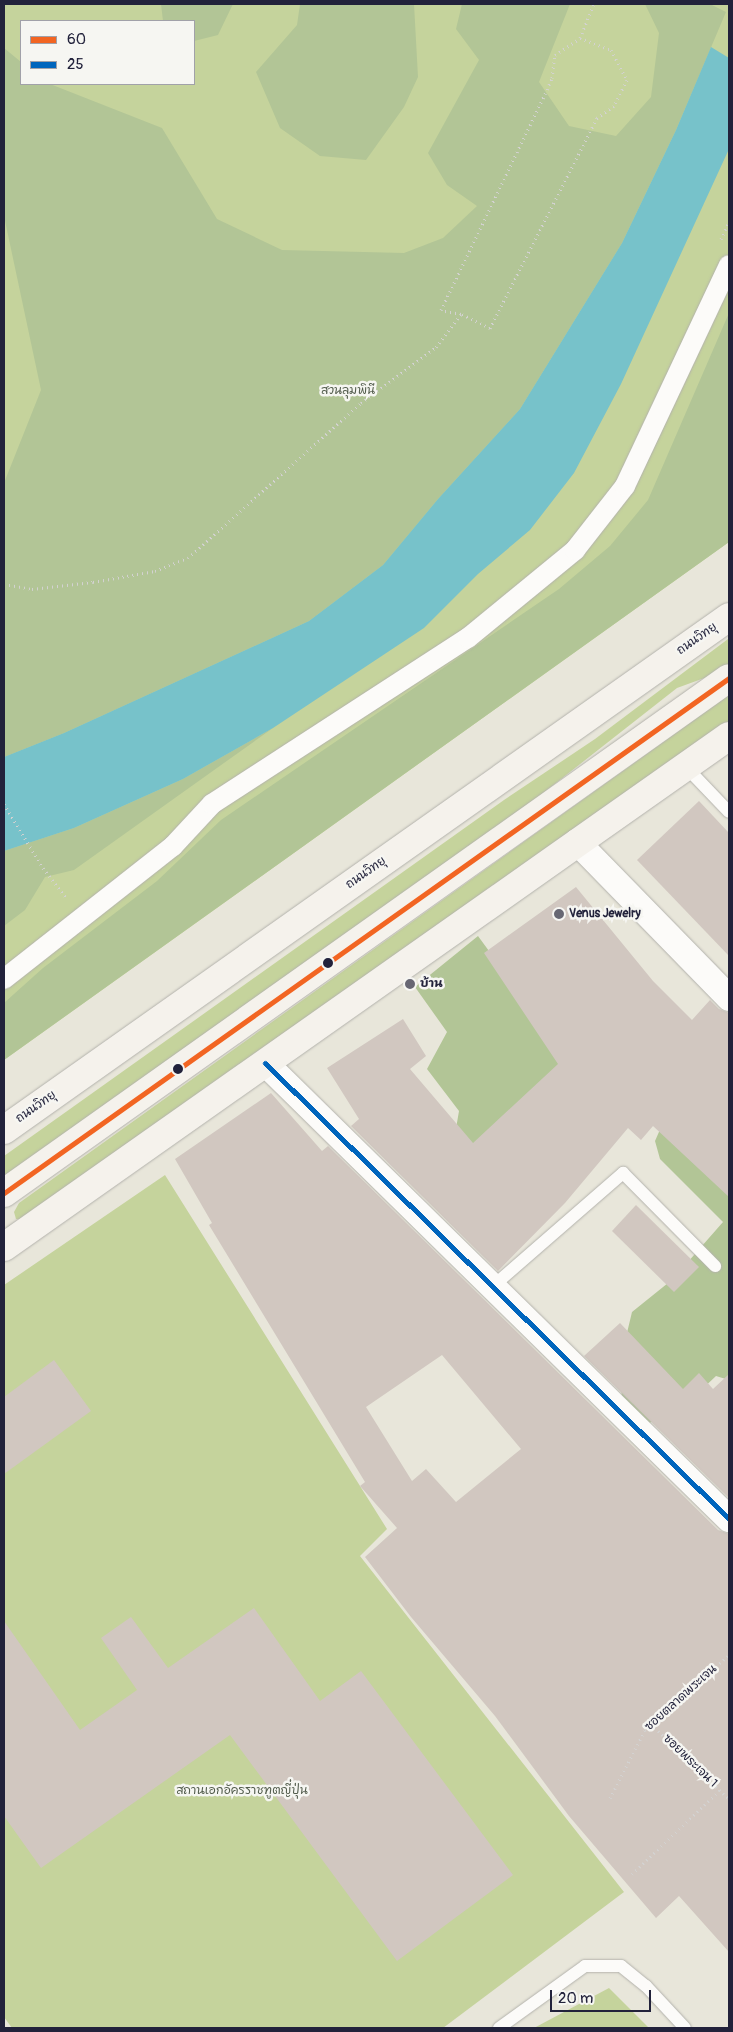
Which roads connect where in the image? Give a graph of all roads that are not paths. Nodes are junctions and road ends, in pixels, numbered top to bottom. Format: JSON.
{"nodes":[{"id":1,"x":729,"y":265,"type":"edge"},
{"id":2,"x":729,"y":616,"type":"edge"},
{"id":3,"x":729,"y":678,"type":"edge"},
{"id":4,"x":729,"y":736,"type":"edge"},
{"id":5,"x":686,"y":767,"type":"junction"},
{"id":6,"x":729,"y":812,"type":"edge"},
{"id":7,"x":577,"y":842,"type":"junction"},
{"id":8,"x":4,"y":979,"type":"edge"},
{"id":9,"x":729,"y":998,"type":"edge"},
{"id":10,"x":265,"y":1063,"type":"junction"},
{"id":11,"x":4,"y":1130,"type":"edge"},
{"id":12,"x":4,"y":1193,"type":"edge"},
{"id":13,"x":4,"y":1247,"type":"edge"},
{"id":14,"x":715,"y":1266,"type":"dead end"},
{"id":15,"x":492,"y":1287,"type":"junction"},
{"id":16,"x":729,"y":1519,"type":"edge"},
{"id":17,"x":499,"y":2028,"type":"edge"},
{"id":18,"x":685,"y":2028,"type":"edge"}],
"edges":[{"from":1,"to":8,"type":"street"},
{"from":2,"to":11,"type":"main road","name":"ถนนวิทยุ"},
{"from":3,"to":12,"type":"main road"},
{"from":4,"to":5,"type":"main road"},
{"from":5,"to":6,"type":"lane"},
{"from":5,"to":7,"type":"main road"},
{"from":7,"to":9,"type":"street"},
{"from":7,"to":10,"type":"main road"},
{"from":10,"to":13,"type":"main road"},
{"from":10,"to":15,"type":"street"},
{"from":14,"to":15,"type":"lane"},
{"from":15,"to":16,"type":"street"},
{"from":17,"to":18,"type":"lane"}]}
